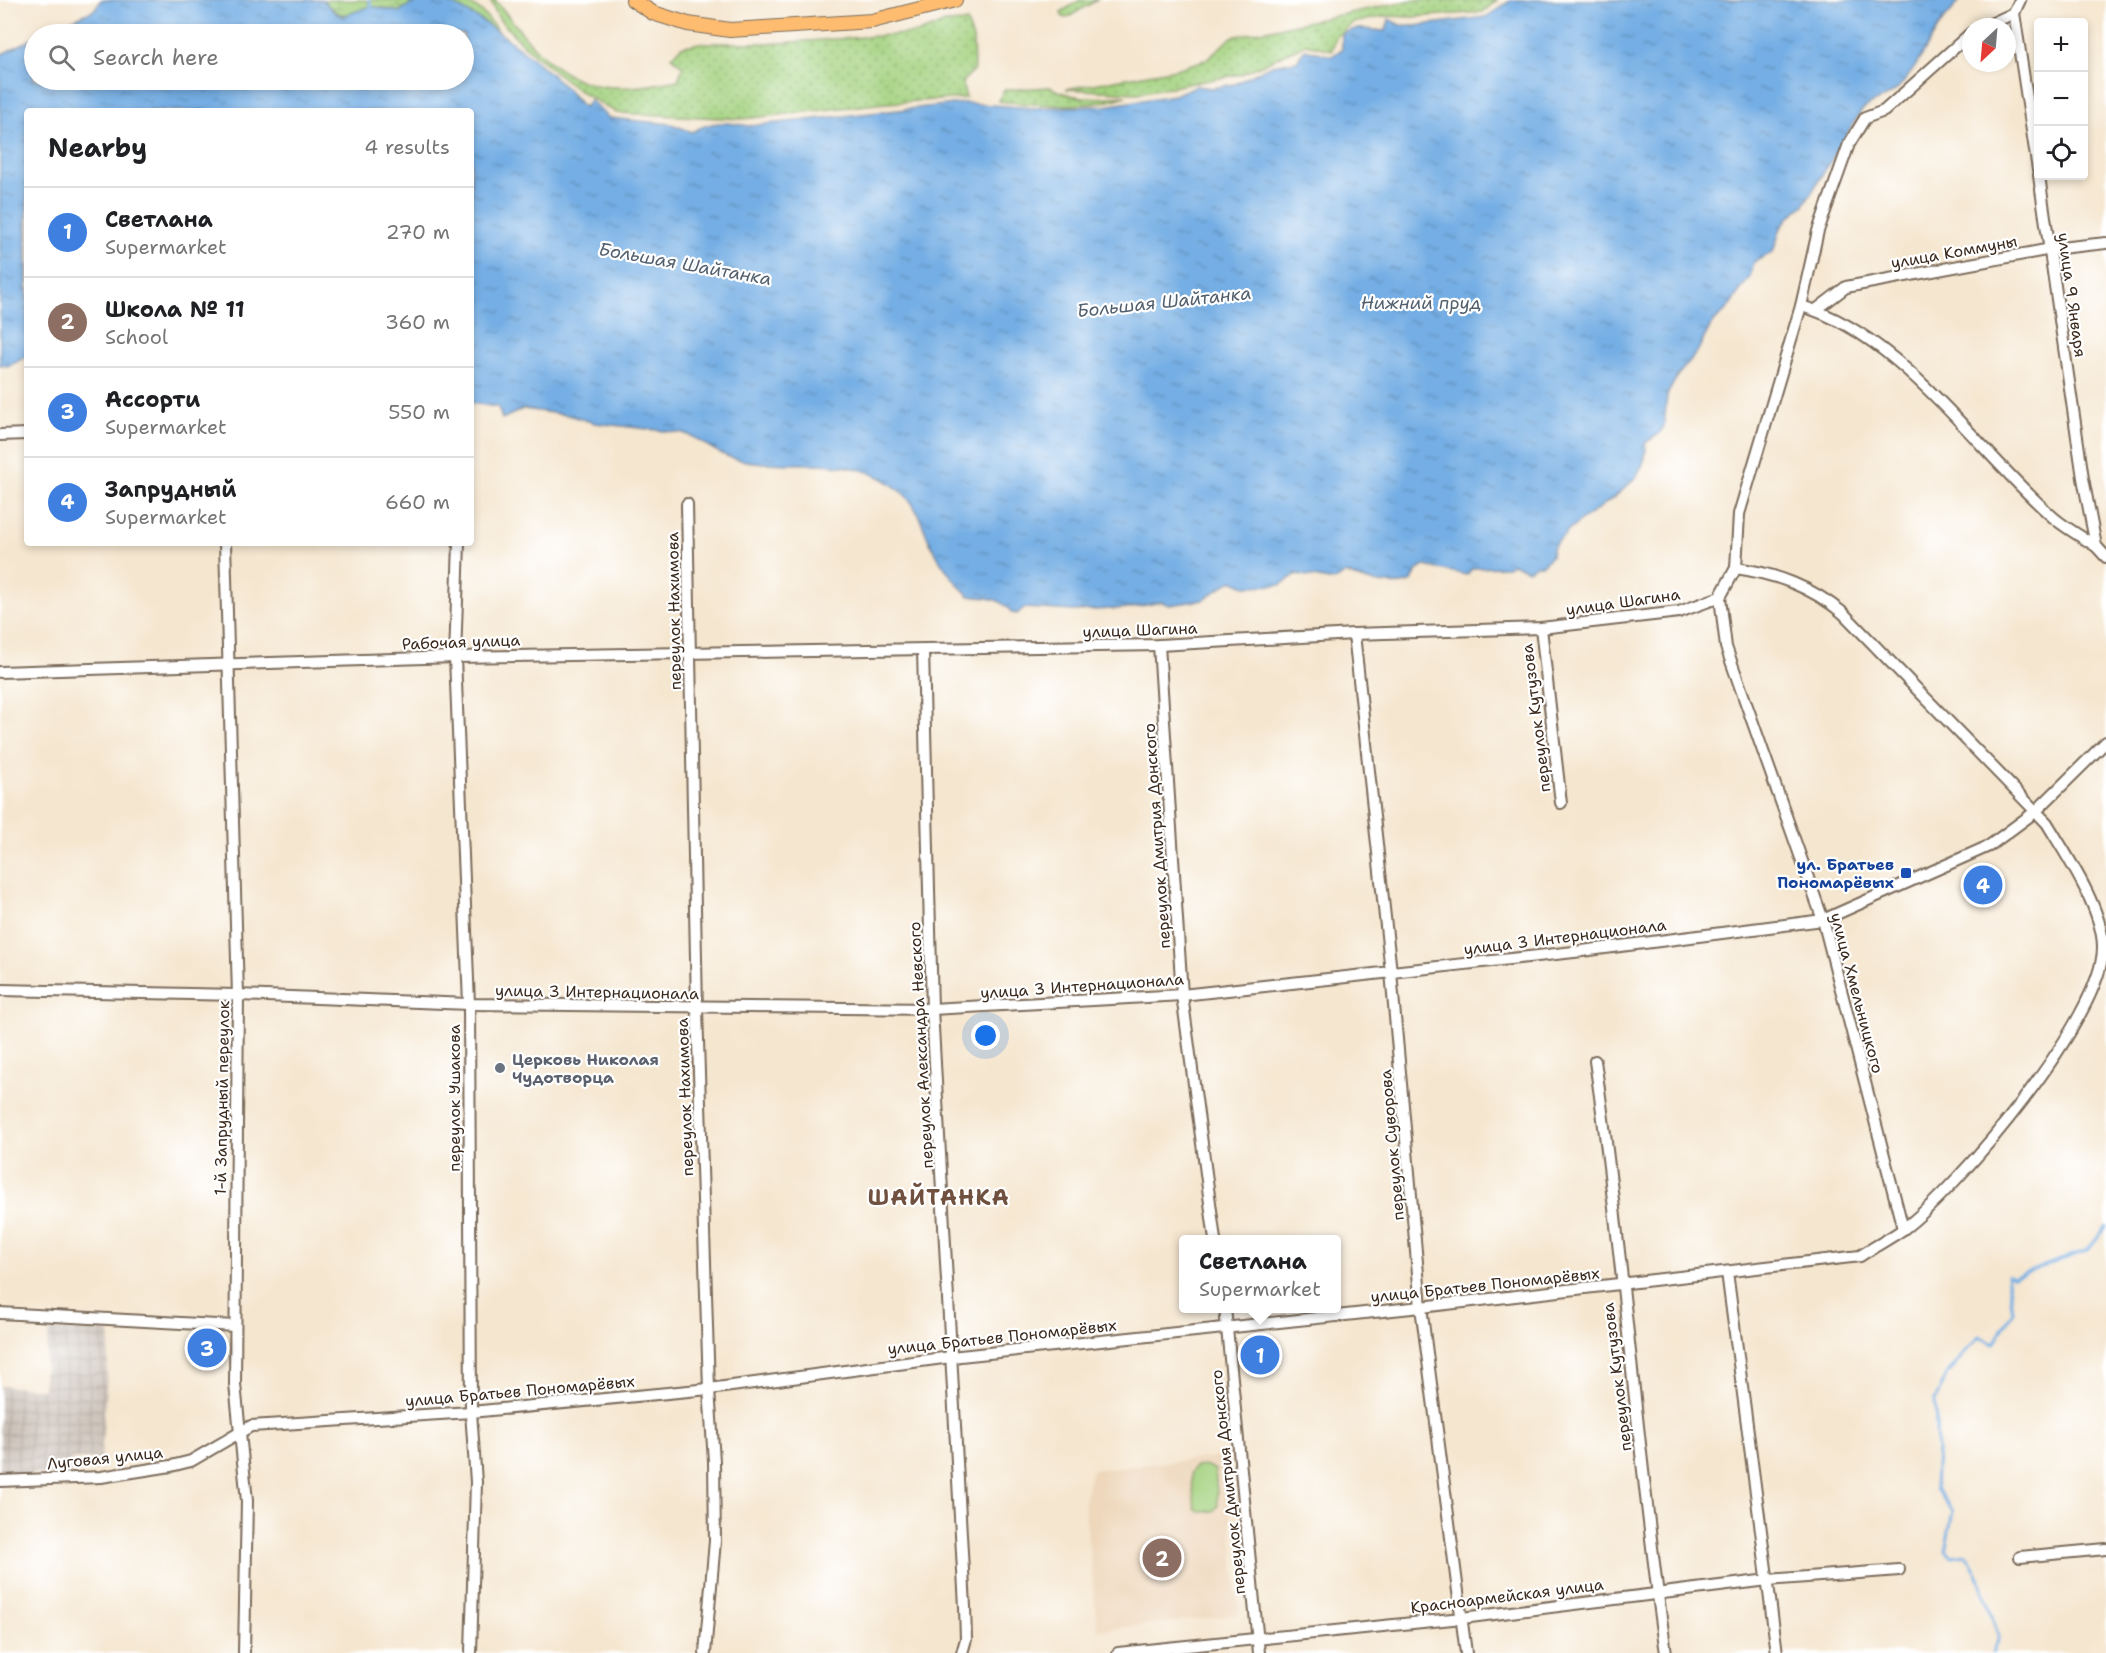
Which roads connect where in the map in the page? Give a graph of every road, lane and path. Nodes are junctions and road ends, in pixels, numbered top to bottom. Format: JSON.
{"nodes":[{"id":1,"x":633,"y":0,"type":"edge"},
{"id":2,"x":954,"y":0,"type":"edge"},
{"id":3,"x":2020,"y":0,"type":"edge"},
{"id":4,"x":2014,"y":13,"type":"junction"},
{"id":5,"x":2003,"y":18,"type":"edge"},
{"id":6,"x":1962,"y":41,"type":"edge"},
{"id":7,"x":2034,"y":144,"type":"edge"},
{"id":8,"x":2040,"y":180,"type":"edge"},
{"id":9,"x":2106,"y":243,"type":"edge"},
{"id":10,"x":2051,"y":249,"type":"junction"},
{"id":11,"x":1801,"y":306,"type":"junction"},
{"id":12,"x":1816,"y":310,"type":"junction"},
{"id":13,"x":24,"y":434,"type":"edge"},
{"id":14,"x":0,"y":435,"type":"edge"},
{"id":15,"x":687,"y":504,"type":"dead end"},
{"id":16,"x":225,"y":546,"type":"edge"},
{"id":17,"x":459,"y":546,"type":"edge"},
{"id":18,"x":2096,"y":546,"type":"junction"},
{"id":19,"x":2106,"y":557,"type":"edge"},
{"id":20,"x":1736,"y":568,"type":"junction"},
{"id":21,"x":1720,"y":597,"type":"junction"},
{"id":22,"x":1540,"y":628,"type":"junction"},
{"id":23,"x":1354,"y":634,"type":"junction"},
{"id":24,"x":1159,"y":645,"type":"junction"},
{"id":25,"x":923,"y":650,"type":"junction"},
{"id":26,"x":689,"y":652,"type":"junction"},
{"id":27,"x":455,"y":657,"type":"junction"},
{"id":28,"x":227,"y":666,"type":"junction"},
{"id":29,"x":0,"y":672,"type":"edge"},
{"id":30,"x":2106,"y":742,"type":"edge"},
{"id":31,"x":1561,"y":803,"type":"dead end"},
{"id":32,"x":2035,"y":812,"type":"junction"},
{"id":33,"x":1823,"y":920,"type":"junction"},
{"id":34,"x":1391,"y":972,"type":"junction"},
{"id":35,"x":0,"y":990,"type":"edge"},
{"id":36,"x":238,"y":994,"type":"junction"},
{"id":37,"x":1182,"y":995,"type":"junction"},
{"id":38,"x":469,"y":1004,"type":"junction"},
{"id":39,"x":697,"y":1009,"type":"junction"},
{"id":40,"x":932,"y":1009,"type":"junction"},
{"id":41,"x":1595,"y":1061,"type":"dead end"},
{"id":42,"x":1903,"y":1229,"type":"junction"},
{"id":43,"x":1214,"y":1235,"type":"edge"},
{"id":44,"x":1727,"y":1272,"type":"junction"},
{"id":45,"x":1621,"y":1285,"type":"junction"},
{"id":46,"x":1421,"y":1307,"type":"junction"},
{"id":47,"x":0,"y":1313,"type":"edge"},
{"id":48,"x":1226,"y":1313,"type":"edge"},
{"id":49,"x":235,"y":1326,"type":"junction"},
{"id":50,"x":1227,"y":1328,"type":"junction"},
{"id":51,"x":951,"y":1357,"type":"junction"},
{"id":52,"x":709,"y":1389,"type":"junction"},
{"id":53,"x":471,"y":1412,"type":"junction"},
{"id":54,"x":239,"y":1431,"type":"junction"},
{"id":55,"x":0,"y":1481,"type":"edge"},
{"id":56,"x":2106,"y":1549,"type":"edge"},
{"id":57,"x":2020,"y":1557,"type":"dead end"},
{"id":58,"x":1899,"y":1570,"type":"dead end"},
{"id":59,"x":1768,"y":1580,"type":"junction"},
{"id":60,"x":1657,"y":1593,"type":"junction"},
{"id":61,"x":1462,"y":1618,"type":"junction"},
{"id":62,"x":1258,"y":1640,"type":"junction"},
{"id":63,"x":244,"y":1653,"type":"edge"},
{"id":64,"x":471,"y":1653,"type":"edge"},
{"id":65,"x":705,"y":1653,"type":"edge"},
{"id":66,"x":962,"y":1653,"type":"edge"},
{"id":67,"x":1118,"y":1653,"type":"edge"},
{"id":68,"x":1259,"y":1653,"type":"edge"},
{"id":69,"x":1466,"y":1653,"type":"edge"},
{"id":70,"x":1665,"y":1653,"type":"edge"},
{"id":71,"x":1778,"y":1653,"type":"edge"}],
"edges":[{"from":1,"to":2,"type":"main road"},
{"from":3,"to":4,"type":"street"},
{"from":4,"to":5,"type":"street"},
{"from":4,"to":7,"type":"street"},
{"from":6,"to":11,"type":"street"},
{"from":8,"to":10,"type":"street","name":"улица 9 Января"},
{"from":9,"to":10,"type":"street","name":"улица Коммуны"},
{"from":10,"to":12,"type":"street","name":"улица Коммуны"},
{"from":10,"to":18,"type":"street","name":"улица 9 Января"},
{"from":11,"to":12,"type":"street"},
{"from":11,"to":20,"type":"street"},
{"from":12,"to":18,"type":"street"},
{"from":13,"to":14,"type":"street"},
{"from":15,"to":26,"type":"street","name":"переулок Нахимова"},
{"from":16,"to":28,"type":"street","name":"1-й Запрудный переулок"},
{"from":17,"to":27,"type":"street","name":"переулок Ушакова"},
{"from":18,"to":19,"type":"street"},
{"from":20,"to":21,"type":"street"},
{"from":20,"to":32,"type":"street","name":"улица Братьев Пономарёвых"},
{"from":21,"to":22,"type":"street","name":"улица Шагина"},
{"from":21,"to":33,"type":"street","name":"улица Хмельницкого"},
{"from":22,"to":23,"type":"street","name":"улица Шагина"},
{"from":22,"to":31,"type":"street","name":"переулок Кутузова"},
{"from":23,"to":24,"type":"street","name":"улица Шагина"},
{"from":23,"to":34,"type":"street","name":"переулок Суворова"},
{"from":24,"to":25,"type":"street","name":"улица Шагина"},
{"from":24,"to":37,"type":"street","name":"переулок Дмитрия Донского"},
{"from":25,"to":26,"type":"street","name":"Рабочая улица"},
{"from":25,"to":40,"type":"street","name":"переулок Александра Невского"},
{"from":26,"to":27,"type":"street","name":"Рабочая улица"},
{"from":26,"to":39,"type":"street","name":"переулок Нахимова"},
{"from":27,"to":28,"type":"street","name":"Рабочая улица"},
{"from":27,"to":38,"type":"street","name":"переулок Ушакова"},
{"from":28,"to":29,"type":"street","name":"Рабочая улица"},
{"from":28,"to":36,"type":"street","name":"1-й Запрудный переулок"},
{"from":30,"to":32,"type":"street","name":"улица 3 Интернационала"},
{"from":32,"to":33,"type":"street","name":"улица 3 Интернационала"},
{"from":32,"to":42,"type":"street","name":"улица Братьев Пономарёвых"},
{"from":33,"to":34,"type":"street","name":"улица 3 Интернационала"},
{"from":33,"to":42,"type":"street","name":"улица Хмельницкого"},
{"from":34,"to":37,"type":"street","name":"улица 3 Интернационала"},
{"from":34,"to":46,"type":"street","name":"переулок Суворова"},
{"from":35,"to":36,"type":"street","name":"улица 3 Интернационала"},
{"from":36,"to":38,"type":"street","name":"улица 3 Интернационала"},
{"from":36,"to":49,"type":"street","name":"1-й Запрудный переулок"},
{"from":37,"to":40,"type":"street","name":"улица 3 Интернационала"},
{"from":37,"to":43,"type":"street","name":"переулок Дмитрия Донского"},
{"from":38,"to":39,"type":"street","name":"улица 3 Интернационала"},
{"from":38,"to":53,"type":"street","name":"переулок Ушакова"},
{"from":39,"to":40,"type":"street","name":"улица 3 Интернационала"},
{"from":39,"to":52,"type":"street","name":"переулок Нахимова"},
{"from":40,"to":51,"type":"street","name":"переулок Александра Невского"},
{"from":41,"to":45,"type":"street","name":"переулок Кутузова"},
{"from":42,"to":44,"type":"street","name":"улица Братьев Пономарёвых"},
{"from":44,"to":45,"type":"street","name":"улица Братьев Пономарёвых"},
{"from":44,"to":59,"type":"street"},
{"from":45,"to":46,"type":"street","name":"улица Братьев Пономарёвых"},
{"from":45,"to":60,"type":"street","name":"переулок Кутузова"},
{"from":46,"to":50,"type":"street","name":"улица Братьев Пономарёвых"},
{"from":46,"to":61,"type":"street","name":"переулок Суворова"},
{"from":47,"to":49,"type":"street"},
{"from":48,"to":50,"type":"street","name":"переулок Дмитрия Донского"},
{"from":49,"to":54,"type":"street","name":"1-й Запрудный переулок"},
{"from":50,"to":51,"type":"street","name":"улица Братьев Пономарёвых"},
{"from":50,"to":62,"type":"street","name":"переулок Дмитрия Донского"},
{"from":51,"to":52,"type":"street","name":"улица Братьев Пономарёвых"},
{"from":51,"to":66,"type":"street","name":"переулок Александра Невского"},
{"from":52,"to":53,"type":"street","name":"улица Братьев Пономарёвых"},
{"from":52,"to":65,"type":"street","name":"переулок Нахимова"},
{"from":53,"to":54,"type":"street","name":"улица Братьев Пономарёвых"},
{"from":53,"to":64,"type":"street","name":"переулок Ушакова"},
{"from":54,"to":55,"type":"street","name":"Луговая улица"},
{"from":54,"to":63,"type":"street","name":"1-й Запрудный переулок"},
{"from":56,"to":57,"type":"street"},
{"from":58,"to":59,"type":"street","name":"Красноармейская улица"},
{"from":59,"to":60,"type":"street","name":"Красноармейская улица"},
{"from":59,"to":71,"type":"street"},
{"from":60,"to":61,"type":"street","name":"Красноармейская улица"},
{"from":60,"to":70,"type":"street","name":"переулок Кутузова"},
{"from":61,"to":62,"type":"street","name":"Красноармейская улица"},
{"from":61,"to":69,"type":"street","name":"переулок Суворова"},
{"from":62,"to":67,"type":"street","name":"Красноармейская улица"},
{"from":62,"to":68,"type":"street","name":"переулок Дмитрия Донского"}]}
